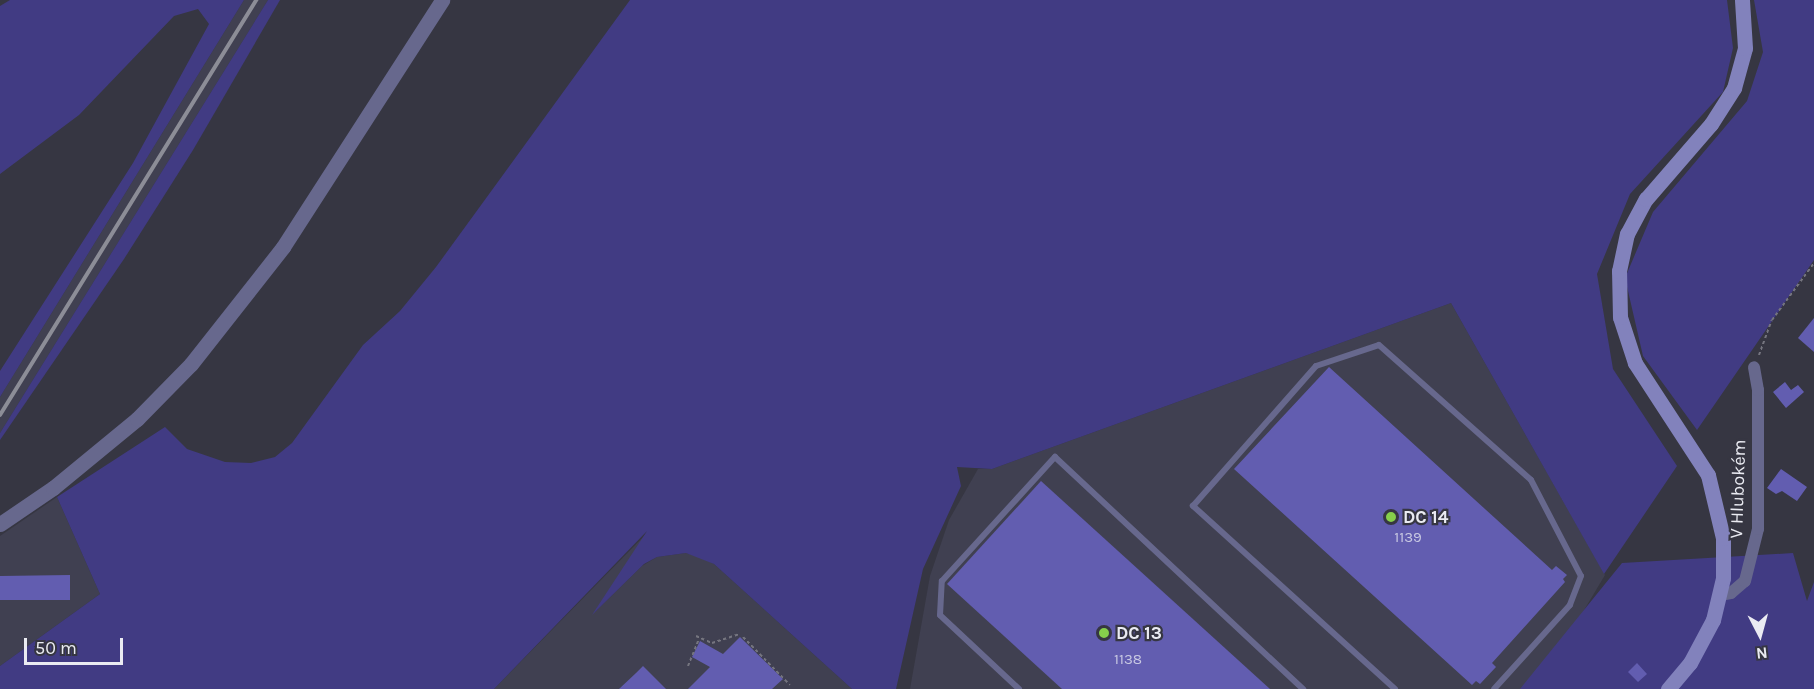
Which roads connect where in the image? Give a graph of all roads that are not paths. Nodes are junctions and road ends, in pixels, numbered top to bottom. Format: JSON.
{"nodes":[{"id":1,"x":442,"y":0,"type":"edge"},
{"id":2,"x":1742,"y":0,"type":"edge"},
{"id":3,"x":1754,"y":367,"type":"road end"},
{"id":4,"x":0,"y":524,"type":"edge"},
{"id":5,"x":1720,"y":595,"type":"junction"},
{"id":6,"x":1019,"y":689,"type":"edge"},
{"id":7,"x":1303,"y":689,"type":"edge"},
{"id":8,"x":1395,"y":689,"type":"edge"},
{"id":9,"x":1494,"y":689,"type":"edge"},
{"id":10,"x":1668,"y":689,"type":"edge"}],
"edges":[{"from":1,"to":4,"type":"street"},
{"from":2,"to":5,"type":"main road"},
{"from":3,"to":5,"type":"street","name":"V Hlubokém"},
{"from":5,"to":10,"type":"main road"},
{"from":6,"to":7,"type":"lane"},
{"from":8,"to":9,"type":"lane"}]}
